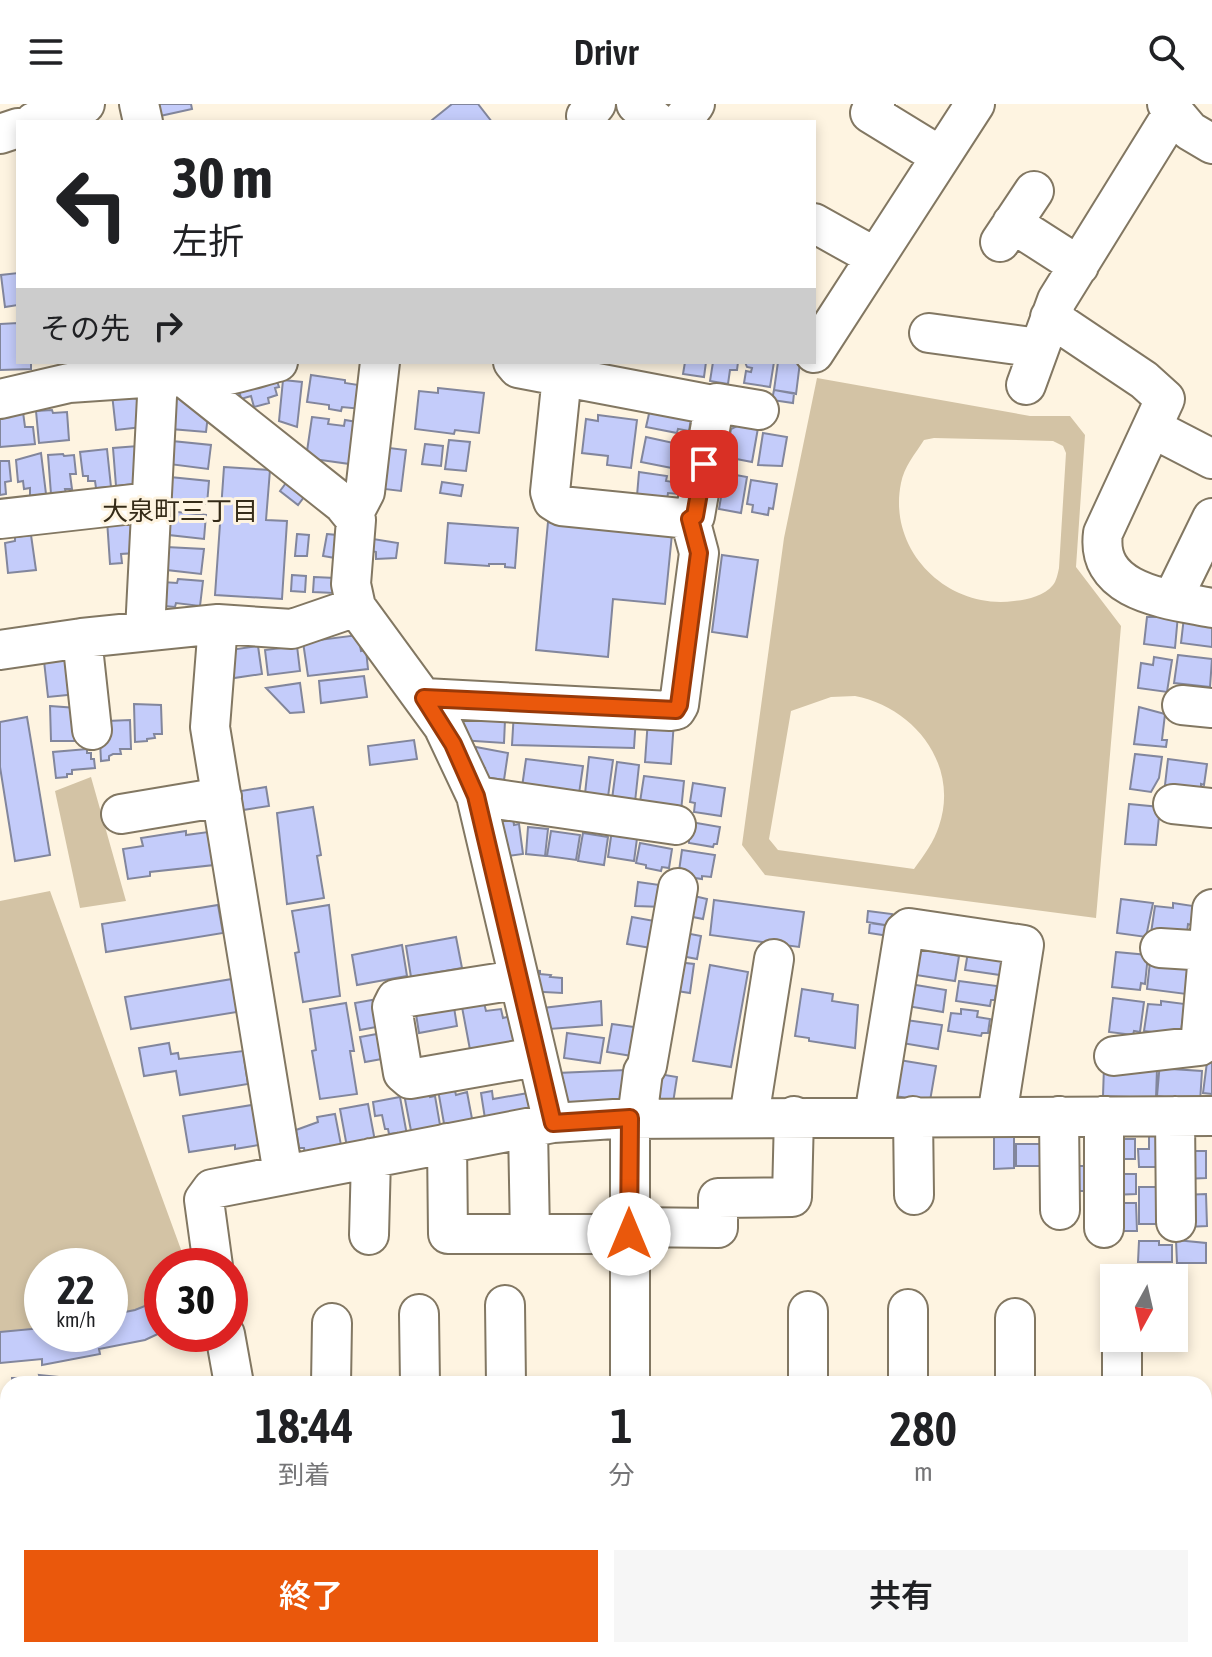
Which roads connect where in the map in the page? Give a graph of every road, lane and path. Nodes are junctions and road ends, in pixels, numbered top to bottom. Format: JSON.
{"nodes":[{"id":1,"x":85,"y":104,"type":"edge"},
{"id":2,"x":636,"y":104,"type":"edge"},
{"id":3,"x":695,"y":104,"type":"edge"},
{"id":4,"x":875,"y":104,"type":"edge"},
{"id":5,"x":975,"y":104,"type":"edge"},
{"id":6,"x":1171,"y":107,"type":"edge"},
{"id":7,"x":40,"y":120,"type":"edge"},
{"id":8,"x":655,"y":120,"type":"edge"},
{"id":9,"x":683,"y":120,"type":"edge"},
{"id":10,"x":1212,"y":144,"type":"edge"},
{"id":11,"x":940,"y":156,"type":"junction"},
{"id":12,"x":1034,"y":191,"type":"dead end"},
{"id":13,"x":816,"y":224,"type":"edge"},
{"id":14,"x":875,"y":257,"type":"junction"},
{"id":15,"x":1079,"y":266,"type":"junction"},
{"id":16,"x":929,"y":333,"type":"dead end"},
{"id":17,"x":1044,"y":333,"type":"junction"},
{"id":18,"x":816,"y":350,"type":"edge"},
{"id":19,"x":270,"y":364,"type":"edge"},
{"id":20,"x":380,"y":364,"type":"edge"},
{"id":21,"x":515,"y":364,"type":"edge"},
{"id":22,"x":177,"y":373,"type":"edge"},
{"id":23,"x":562,"y":376,"type":"junction"},
{"id":24,"x":1026,"y":385,"type":"dead end"},
{"id":25,"x":0,"y":399,"type":"edge"},
{"id":26,"x":711,"y":408,"type":"junction"},
{"id":27,"x":759,"y":410,"type":"dead end"},
{"id":28,"x":1152,"y":428,"type":"junction"},
{"id":29,"x":1212,"y":459,"type":"edge"},
{"id":30,"x":151,"y":502,"type":"junction"},
{"id":31,"x":353,"y":515,"type":"junction"},
{"id":32,"x":1212,"y":518,"type":"edge"},
{"id":33,"x":0,"y":519,"type":"edge"},
{"id":34,"x":690,"y":519,"type":"junction"},
{"id":35,"x":1172,"y":600,"type":"junction"},
{"id":36,"x":356,"y":607,"type":"junction"},
{"id":37,"x":1212,"y":608,"type":"edge"},
{"id":38,"x":218,"y":624,"type":"junction"},
{"id":39,"x":145,"y":631,"type":"junction"},
{"id":40,"x":82,"y":638,"type":"junction"},
{"id":41,"x":0,"y":650,"type":"edge"},
{"id":42,"x":424,"y":698,"type":"junction"},
{"id":43,"x":92,"y":730,"type":"dead end"},
{"id":44,"x":476,"y":796,"type":"junction"},
{"id":45,"x":222,"y":797,"type":"junction"},
{"id":46,"x":1173,"y":804,"type":"dead end"},
{"id":47,"x":1212,"y":808,"type":"edge"},
{"id":48,"x":121,"y":814,"type":"dead end"},
{"id":49,"x":676,"y":825,"type":"dead end"},
{"id":50,"x":678,"y":888,"type":"dead end"},
{"id":51,"x":1212,"y":909,"type":"edge"},
{"id":52,"x":1160,"y":948,"type":"dead end"},
{"id":53,"x":1208,"y":951,"type":"junction"},
{"id":54,"x":774,"y":959,"type":"dead end"},
{"id":55,"x":517,"y":980,"type":"junction"},
{"id":56,"x":1206,"y":1046,"type":"edge"},
{"id":57,"x":1114,"y":1056,"type":"dead end"},
{"id":58,"x":536,"y":1057,"type":"junction"},
{"id":59,"x":794,"y":1116,"type":"junction"},
{"id":60,"x":874,"y":1116,"type":"junction"},
{"id":61,"x":913,"y":1116,"type":"junction"},
{"id":62,"x":997,"y":1116,"type":"junction"},
{"id":63,"x":1059,"y":1116,"type":"junction"},
{"id":64,"x":1104,"y":1116,"type":"junction"},
{"id":65,"x":1175,"y":1116,"type":"junction"},
{"id":66,"x":1212,"y":1116,"type":"edge"},
{"id":67,"x":749,"y":1117,"type":"junction"},
{"id":68,"x":634,"y":1118,"type":"junction"},
{"id":69,"x":541,"y":1126,"type":"junction"},
{"id":70,"x":447,"y":1143,"type":"junction"},
{"id":71,"x":371,"y":1158,"type":"junction"},
{"id":72,"x":283,"y":1174,"type":"junction"},
{"id":73,"x":914,"y":1195,"type":"dead end"},
{"id":74,"x":1060,"y":1210,"type":"dead end"},
{"id":75,"x":1176,"y":1222,"type":"dead end"},
{"id":76,"x":1104,"y":1228,"type":"dead end"},
{"id":77,"x":630,"y":1231,"type":"junction"},
{"id":78,"x":530,"y":1234,"type":"junction"},
{"id":79,"x":369,"y":1235,"type":"dead end"},
{"id":80,"x":211,"y":1248,"type":"edge"},
{"id":81,"x":505,"y":1305,"type":"dead end"},
{"id":82,"x":908,"y":1309,"type":"dead end"},
{"id":83,"x":808,"y":1311,"type":"dead end"},
{"id":84,"x":419,"y":1314,"type":"dead end"},
{"id":85,"x":1015,"y":1318,"type":"dead end"},
{"id":86,"x":332,"y":1323,"type":"dead end"},
{"id":87,"x":228,"y":1352,"type":"edge"},
{"id":88,"x":1122,"y":1352,"type":"edge"},
{"id":89,"x":233,"y":1376,"type":"edge"},
{"id":90,"x":331,"y":1376,"type":"edge"},
{"id":91,"x":420,"y":1376,"type":"edge"},
{"id":92,"x":506,"y":1376,"type":"edge"},
{"id":93,"x":630,"y":1376,"type":"edge"},
{"id":94,"x":808,"y":1376,"type":"edge"},
{"id":95,"x":908,"y":1376,"type":"edge"},
{"id":96,"x":1015,"y":1376,"type":"edge"},
{"id":97,"x":1122,"y":1376,"type":"edge"}],
"edges":[{"from":1,"to":7,"type":"street"},
{"from":2,"to":8,"type":"street"},
{"from":3,"to":9,"type":"street"},
{"from":4,"to":11,"type":"street"},
{"from":5,"to":11,"type":"street"},
{"from":6,"to":10,"type":"street"},
{"from":6,"to":15,"type":"street"},
{"from":11,"to":14,"type":"street"},
{"from":12,"to":15,"type":"street"},
{"from":13,"to":14,"type":"street"},
{"from":14,"to":18,"type":"street"},
{"from":15,"to":17,"type":"street"},
{"from":16,"to":17,"type":"street"},
{"from":17,"to":24,"type":"street"},
{"from":17,"to":28,"type":"street"},
{"from":19,"to":22,"type":"street"},
{"from":20,"to":31,"type":"street"},
{"from":21,"to":23,"type":"street"},
{"from":22,"to":25,"type":"street"},
{"from":22,"to":30,"type":"street"},
{"from":22,"to":31,"type":"street"},
{"from":23,"to":26,"type":"street"},
{"from":23,"to":34,"type":"street"},
{"from":26,"to":27,"type":"street"},
{"from":26,"to":34,"type":"street"},
{"from":28,"to":29,"type":"street"},
{"from":28,"to":35,"type":"street"},
{"from":30,"to":33,"type":"street"},
{"from":30,"to":39,"type":"street"},
{"from":31,"to":36,"type":"street"},
{"from":32,"to":35,"type":"street"},
{"from":34,"to":42,"type":"street"},
{"from":35,"to":37,"type":"street"},
{"from":36,"to":38,"type":"street"},
{"from":36,"to":42,"type":"street"},
{"from":38,"to":39,"type":"street"},
{"from":38,"to":45,"type":"street"},
{"from":39,"to":40,"type":"street"},
{"from":40,"to":41,"type":"street"},
{"from":40,"to":43,"type":"street"},
{"from":42,"to":44,"type":"street"},
{"from":44,"to":49,"type":"street"},
{"from":44,"to":55,"type":"street"},
{"from":45,"to":48,"type":"street"},
{"from":45,"to":72,"type":"street"},
{"from":46,"to":47,"type":"street"},
{"from":50,"to":68,"type":"street"},
{"from":51,"to":53,"type":"street"},
{"from":52,"to":53,"type":"street"},
{"from":53,"to":56,"type":"street"},
{"from":54,"to":67,"type":"street"},
{"from":55,"to":58,"type":"street"},
{"from":55,"to":58,"type":"street"},
{"from":56,"to":57,"type":"street"},
{"from":58,"to":69,"type":"street"},
{"from":59,"to":60,"type":"street"},
{"from":59,"to":67,"type":"street"},
{"from":59,"to":77,"type":"street"},
{"from":60,"to":61,"type":"street"},
{"from":60,"to":62,"type":"street"},
{"from":61,"to":62,"type":"street"},
{"from":61,"to":73,"type":"street"},
{"from":62,"to":63,"type":"street"},
{"from":63,"to":64,"type":"street"},
{"from":63,"to":74,"type":"street"},
{"from":64,"to":65,"type":"street"},
{"from":64,"to":76,"type":"street"},
{"from":65,"to":66,"type":"street"},
{"from":65,"to":75,"type":"street"},
{"from":67,"to":68,"type":"street"},
{"from":68,"to":69,"type":"street"},
{"from":68,"to":77,"type":"street"},
{"from":69,"to":70,"type":"street"},
{"from":69,"to":78,"type":"street"},
{"from":70,"to":71,"type":"street"},
{"from":70,"to":78,"type":"street"},
{"from":71,"to":72,"type":"street"},
{"from":71,"to":79,"type":"street"},
{"from":72,"to":80,"type":"street"},
{"from":77,"to":78,"type":"street"},
{"from":77,"to":93,"type":"street"},
{"from":81,"to":92,"type":"street"},
{"from":82,"to":95,"type":"street"},
{"from":83,"to":94,"type":"street"},
{"from":84,"to":91,"type":"street"},
{"from":85,"to":96,"type":"street"},
{"from":86,"to":90,"type":"street"},
{"from":87,"to":89,"type":"street"},
{"from":88,"to":97,"type":"street"}]}
